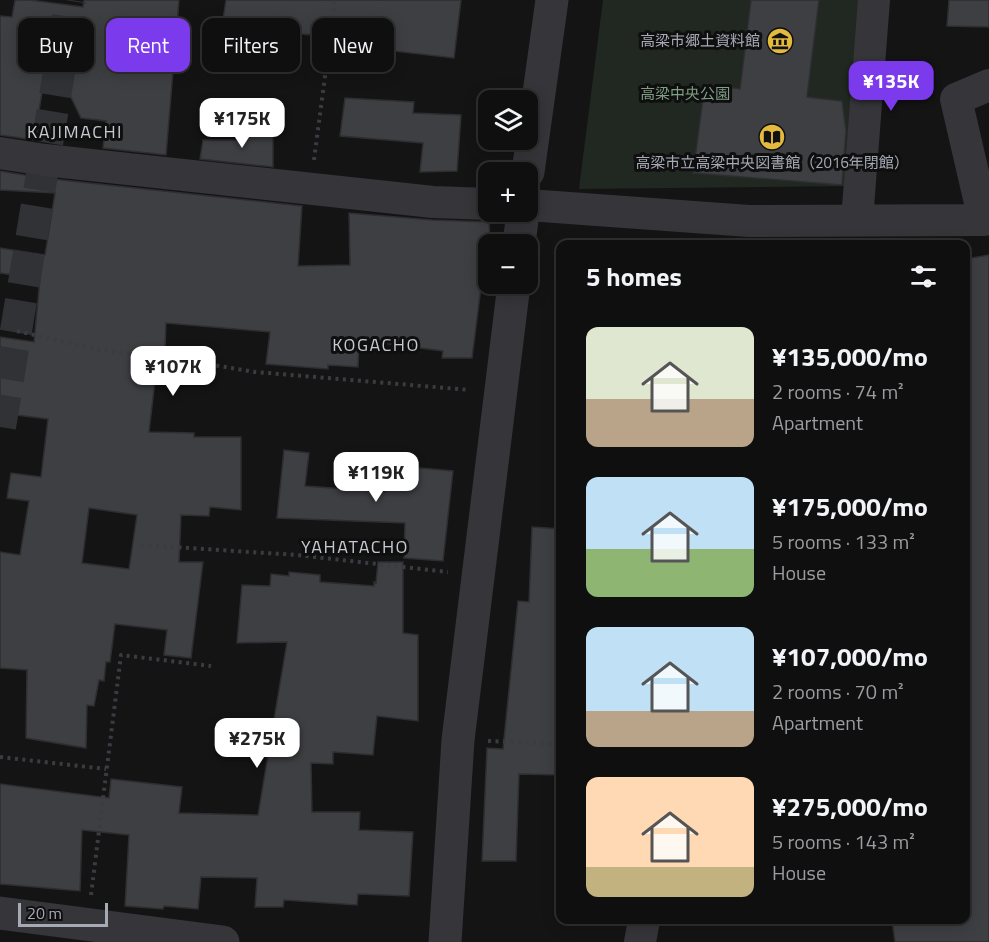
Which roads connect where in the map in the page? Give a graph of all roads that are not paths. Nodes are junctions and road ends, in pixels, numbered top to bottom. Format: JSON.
{"nodes":[{"id":1,"x":552,"y":0,"type":"edge"},
{"id":2,"x":874,"y":0,"type":"edge"},
{"id":3,"x":989,"y":85,"type":"edge"},
{"id":4,"x":0,"y":153,"type":"edge"},
{"id":5,"x":529,"y":162,"type":"edge"},
{"id":6,"x":478,"y":204,"type":"edge"},
{"id":7,"x":538,"y":206,"type":"edge"},
{"id":8,"x":857,"y":220,"type":"junction"},
{"id":9,"x":748,"y":233,"type":"edge"},
{"id":10,"x":513,"y":294,"type":"edge"},
{"id":11,"x":0,"y":913,"type":"edge"},
{"id":12,"x":643,"y":924,"type":"edge"},
{"id":13,"x":75,"y":930,"type":"edge"},
{"id":14,"x":223,"y":942,"type":"edge"},
{"id":15,"x":445,"y":942,"type":"edge"},
{"id":16,"x":640,"y":942,"type":"edge"}],
"edges":[{"from":1,"to":5,"type":"street"},
{"from":2,"to":8,"type":"street"},
{"from":3,"to":8,"type":"street"},
{"from":4,"to":6,"type":"street"},
{"from":7,"to":9,"type":"street"},
{"from":8,"to":9,"type":"street"},
{"from":10,"to":15,"type":"street"},
{"from":11,"to":13,"type":"street"},
{"from":12,"to":16,"type":"street"},
{"from":13,"to":14,"type":"street"}]}
